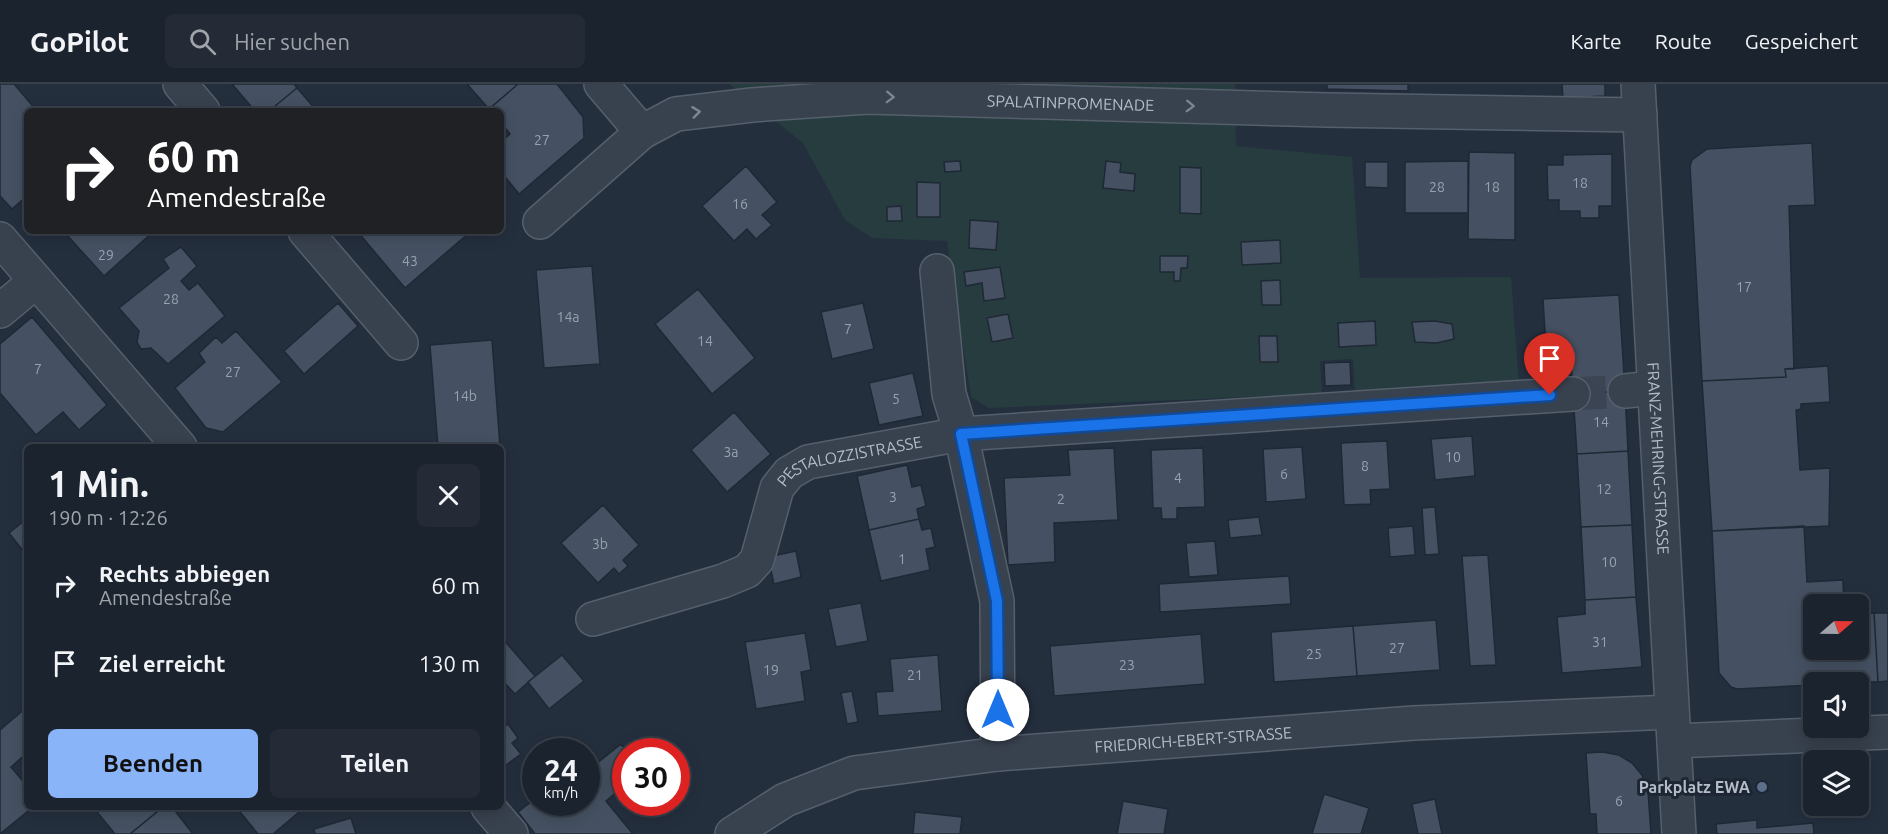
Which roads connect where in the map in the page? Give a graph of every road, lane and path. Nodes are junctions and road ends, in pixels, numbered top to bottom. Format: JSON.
{"nodes":[{"id":1,"x":180,"y":84,"type":"edge"},
{"id":2,"x":601,"y":84,"type":"edge"},
{"id":3,"x":1639,"y":99,"type":"edge"},
{"id":4,"x":200,"y":108,"type":"edge"},
{"id":5,"x":642,"y":132,"type":"junction"},
{"id":6,"x":540,"y":222,"type":"dead end"},
{"id":7,"x":308,"y":234,"type":"edge"},
{"id":8,"x":0,"y":239,"type":"edge"},
{"id":9,"x":937,"y":271,"type":"dead end"},
{"id":10,"x":36,"y":281,"type":"junction"},
{"id":11,"x":0,"y":311,"type":"edge"},
{"id":12,"x":401,"y":343,"type":"dead end"},
{"id":13,"x":1573,"y":394,"type":"tunnel mouth"},
{"id":14,"x":961,"y":434,"type":"junction"},
{"id":15,"x":177,"y":444,"type":"edge"},
{"id":16,"x":593,"y":619,"type":"dead end"},
{"id":17,"x":1673,"y":727,"type":"junction"},
{"id":18,"x":1888,"y":732,"type":"edge"},
{"id":19,"x":998,"y":754,"type":"junction"},
{"id":20,"x":491,"y":810,"type":"edge"},
{"id":21,"x":511,"y":834,"type":"edge"},
{"id":22,"x":732,"y":834,"type":"edge"},
{"id":23,"x":1678,"y":834,"type":"edge"}],
"edges":[{"from":1,"to":4,"type":"street"},
{"from":2,"to":5,"type":"street"},
{"from":5,"to":3,"type":"street","name":"SPALATINPROMENADE","one_way":true},
{"from":3,"to":17,"type":"street","name":"FRANZ-MEHRING-STRASSE"},
{"from":5,"to":6,"type":"street","name":"SPALATINPROMENADE"},
{"from":7,"to":12,"type":"street"},
{"from":8,"to":10,"type":"street"},
{"from":9,"to":14,"type":"street"},
{"from":10,"to":11,"type":"street"},
{"from":10,"to":15,"type":"street"},
{"from":13,"to":14,"type":"street","name":"PESTALOZZISTRASSE"},
{"from":14,"to":16,"type":"street","name":"PESTALOZZISTRASSE"},
{"from":14,"to":19,"type":"street"},
{"from":17,"to":18,"type":"street","name":"FRIEDRICH-EBERT-STRASSE"},
{"from":17,"to":19,"type":"street","name":"FRIEDRICH-EBERT-STRASSE"},
{"from":17,"to":23,"type":"street","name":"FRANZ-MEHRING-STRASSE"},
{"from":19,"to":22,"type":"street","name":"FRIEDRICH-EBERT-STRASSE"},
{"from":20,"to":21,"type":"street"}]}
